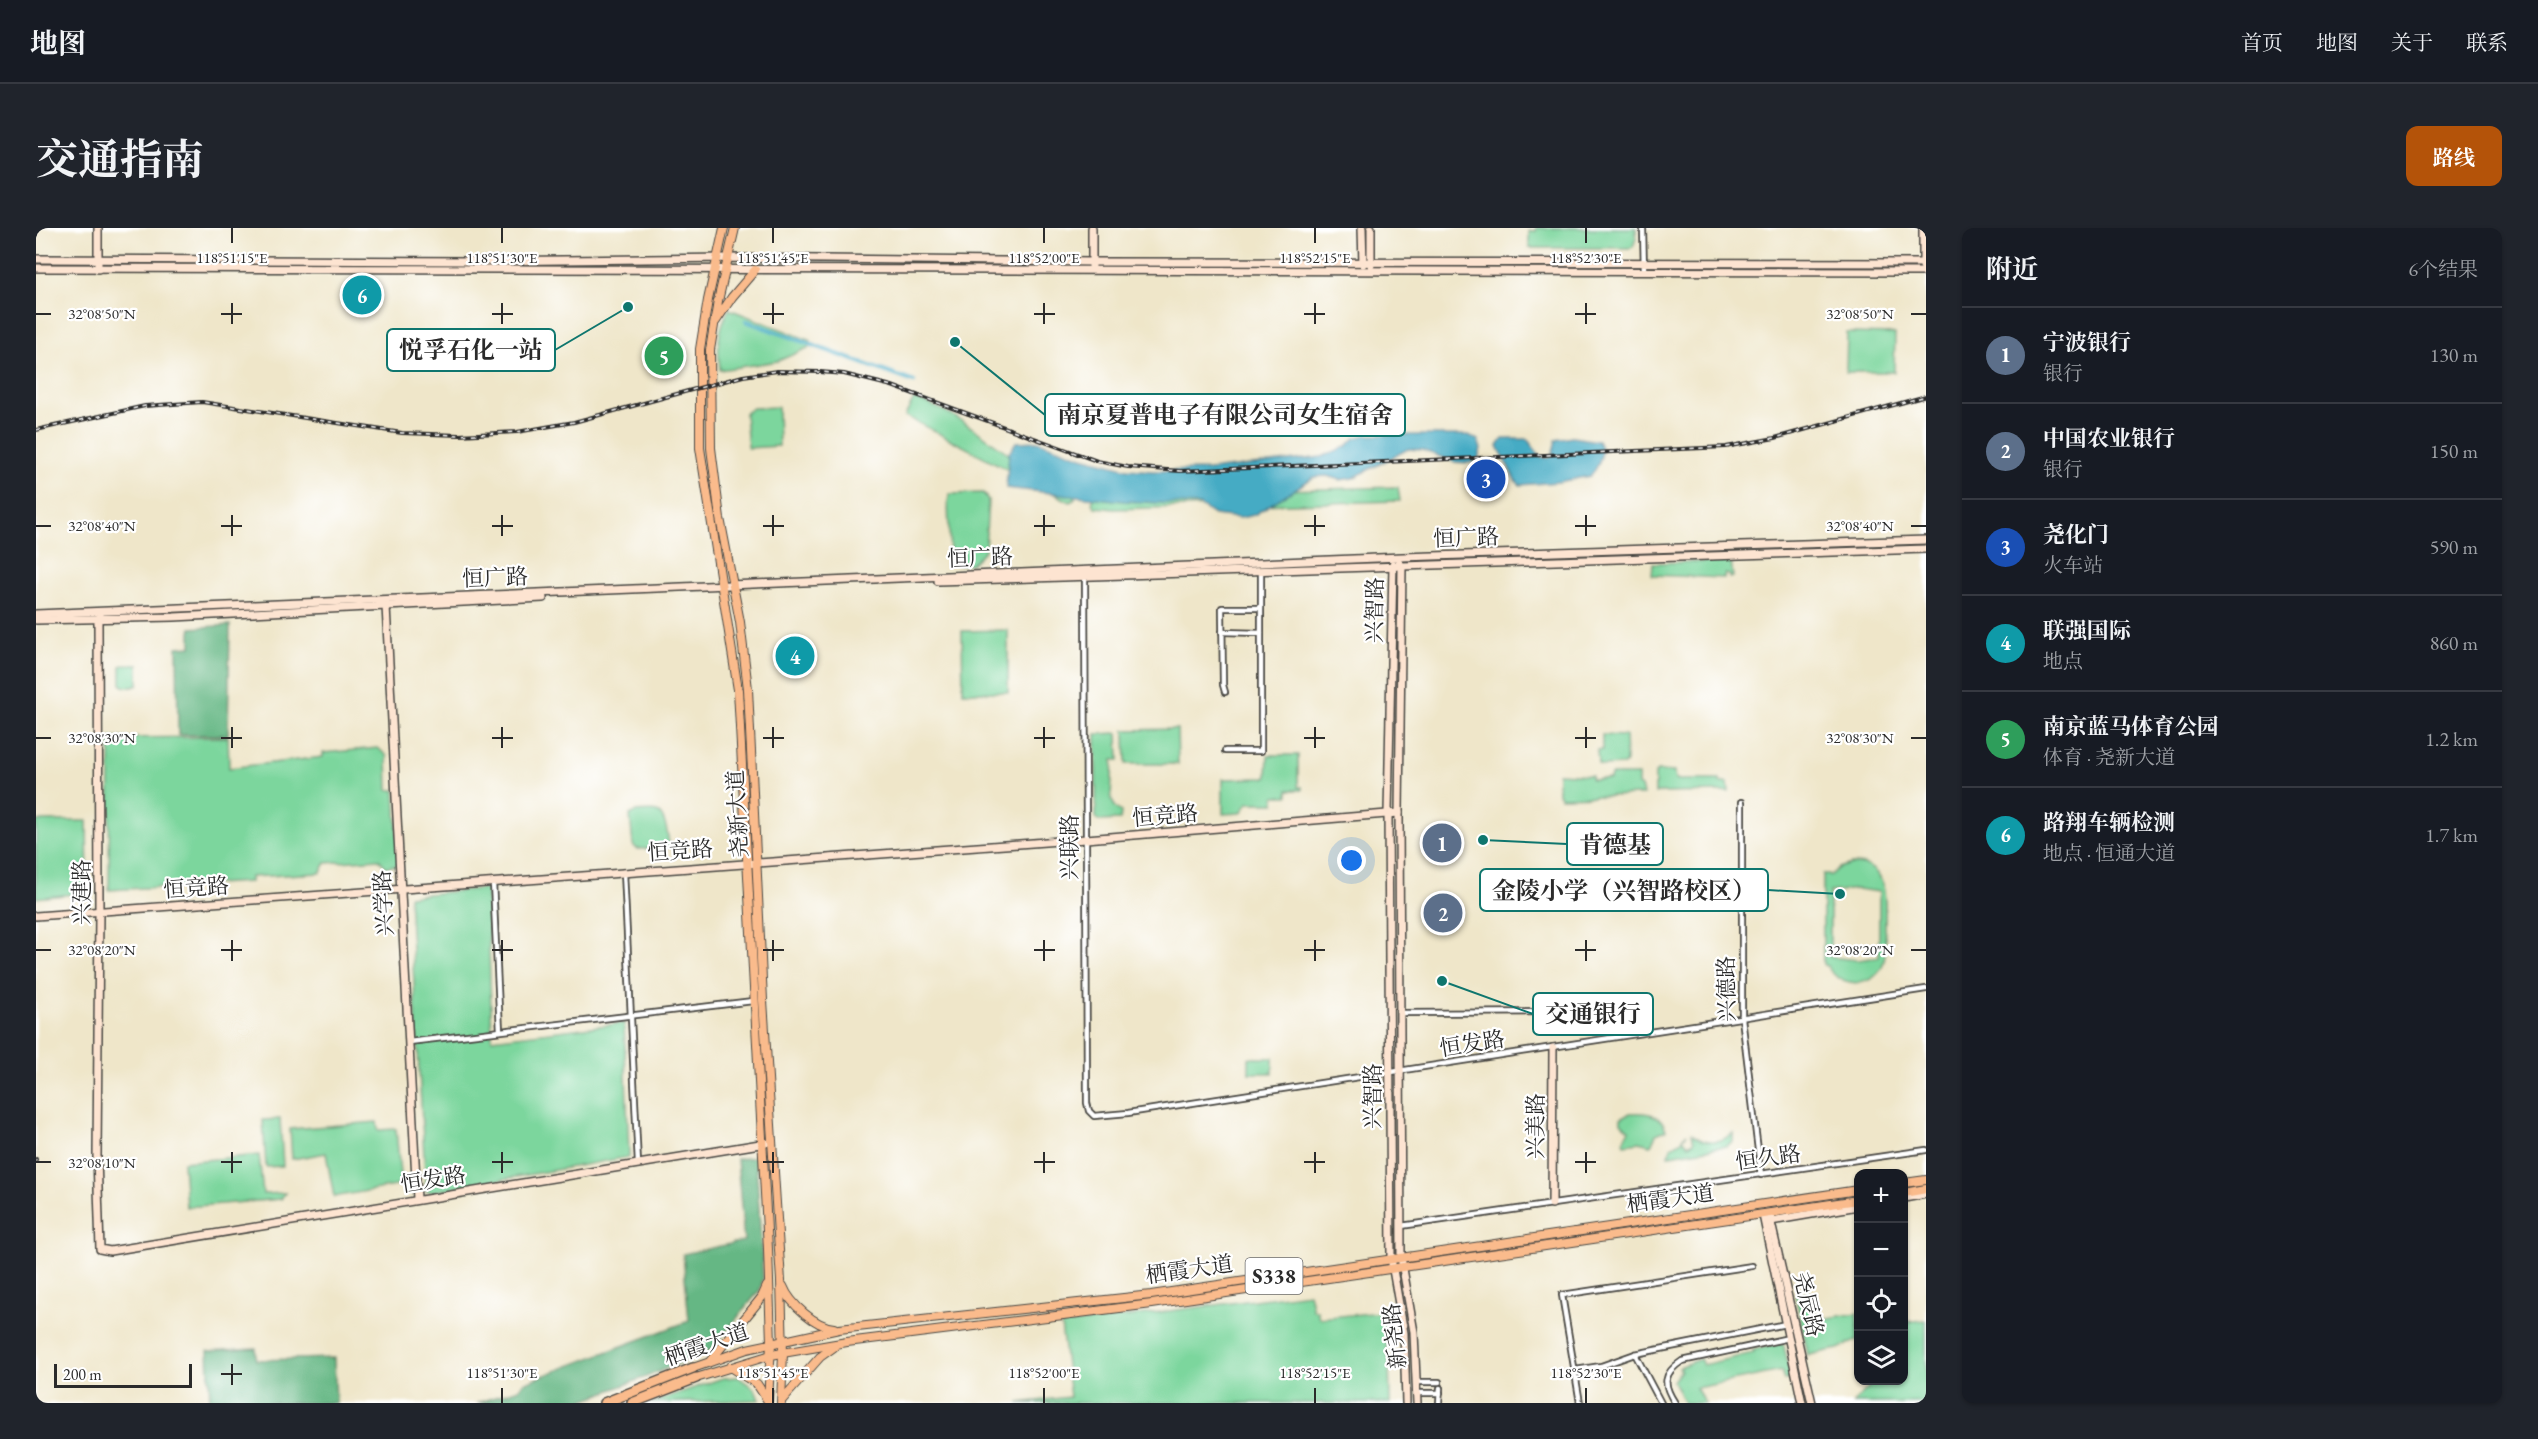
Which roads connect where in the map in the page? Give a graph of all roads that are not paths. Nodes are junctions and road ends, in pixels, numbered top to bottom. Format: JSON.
{"nodes":[{"id":1,"x":98,"y":228,"type":"edge"},
{"id":2,"x":724,"y":228,"type":"edge"},
{"id":3,"x":735,"y":228,"type":"edge"},
{"id":4,"x":1092,"y":228,"type":"edge"},
{"id":5,"x":1362,"y":228,"type":"edge"},
{"id":6,"x":1371,"y":228,"type":"edge"},
{"id":7,"x":1643,"y":228,"type":"edge"},
{"id":8,"x":1923,"y":228,"type":"edge"},
{"id":9,"x":728,"y":258,"type":"junction"},
{"id":10,"x":36,"y":259,"type":"edge"},
{"id":11,"x":98,"y":259,"type":"junction"},
{"id":12,"x":718,"y":259,"type":"junction"},
{"id":13,"x":1367,"y":261,"type":"junction"},
{"id":14,"x":1092,"y":262,"type":"junction"},
{"id":15,"x":1643,"y":262,"type":"junction"},
{"id":16,"x":1925,"y":267,"type":"edge"},
{"id":17,"x":36,"y":268,"type":"edge"},
{"id":18,"x":98,"y":269,"type":"junction"},
{"id":19,"x":716,"y":270,"type":"junction"},
{"id":20,"x":726,"y":270,"type":"junction"},
{"id":21,"x":755,"y":270,"type":"junction"},
{"id":22,"x":1092,"y":271,"type":"junction"},
{"id":23,"x":1367,"y":271,"type":"junction"},
{"id":24,"x":1644,"y":271,"type":"junction"},
{"id":25,"x":714,"y":325,"type":"junction"},
{"id":26,"x":1926,"y":540,"type":"edge"},
{"id":27,"x":1926,"y":549,"type":"edge"},
{"id":28,"x":1392,"y":558,"type":"junction"},
{"id":29,"x":1393,"y":566,"type":"junction"},
{"id":30,"x":1402,"y":566,"type":"junction"},
{"id":31,"x":1261,"y":570,"type":"junction"},
{"id":32,"x":1085,"y":576,"type":"junction"},
{"id":33,"x":723,"y":587,"type":"junction"},
{"id":34,"x":734,"y":587,"type":"junction"},
{"id":35,"x":386,"y":606,"type":"junction"},
{"id":36,"x":1261,"y":608,"type":"junction"},
{"id":37,"x":107,"y":611,"type":"junction"},
{"id":38,"x":36,"y":614,"type":"edge"},
{"id":39,"x":36,"y":620,"type":"edge"},
{"id":40,"x":98,"y":620,"type":"junction"},
{"id":41,"x":1222,"y":632,"type":"junction"},
{"id":42,"x":1261,"y":633,"type":"junction"},
{"id":43,"x":1225,"y":692,"type":"dead end"},
{"id":44,"x":1225,"y":751,"type":"dead end"},
{"id":45,"x":1742,"y":802,"type":"dead end"},
{"id":46,"x":1388,"y":813,"type":"junction"},
{"id":47,"x":1399,"y":813,"type":"junction"},
{"id":48,"x":1086,"y":839,"type":"junction"},
{"id":49,"x":757,"y":862,"type":"junction"},
{"id":50,"x":746,"y":863,"type":"junction"},
{"id":51,"x":624,"y":872,"type":"junction"},
{"id":52,"x":493,"y":882,"type":"junction"},
{"id":53,"x":401,"y":889,"type":"junction"},
{"id":54,"x":99,"y":912,"type":"junction"},
{"id":55,"x":36,"y":916,"type":"edge"},
{"id":56,"x":1926,"y":989,"type":"edge"},
{"id":57,"x":753,"y":1000,"type":"junction"},
{"id":58,"x":1553,"y":1012,"type":"dead end"},
{"id":59,"x":1400,"y":1013,"type":"junction"},
{"id":60,"x":631,"y":1014,"type":"junction"},
{"id":61,"x":1742,"y":1018,"type":"junction"},
{"id":62,"x":500,"y":1031,"type":"junction"},
{"id":63,"x":409,"y":1042,"type":"junction"},
{"id":64,"x":1553,"y":1048,"type":"junction"},
{"id":65,"x":1389,"y":1072,"type":"junction"},
{"id":66,"x":1400,"y":1072,"type":"junction"},
{"id":67,"x":1094,"y":1116,"type":"joint"},
{"id":68,"x":771,"y":1141,"type":"junction"},
{"id":69,"x":761,"y":1144,"type":"junction"},
{"id":70,"x":1926,"y":1150,"type":"edge"},
{"id":71,"x":638,"y":1164,"type":"junction"},
{"id":72,"x":1761,"y":1175,"type":"junction"},
{"id":73,"x":1926,"y":1180,"type":"edge"},
{"id":74,"x":1908,"y":1182,"type":"edge"},
{"id":75,"x":1926,"y":1189,"type":"edge"},
{"id":76,"x":1854,"y":1191,"type":"edge"},
{"id":77,"x":1908,"y":1192,"type":"edge"},
{"id":78,"x":1926,"y":1194,"type":"edge"},
{"id":79,"x":1908,"y":1197,"type":"edge"},
{"id":80,"x":417,"y":1199,"type":"junction"},
{"id":81,"x":1854,"y":1201,"type":"edge"},
{"id":82,"x":1552,"y":1204,"type":"junction"},
{"id":83,"x":1854,"y":1206,"type":"edge"},
{"id":84,"x":1768,"y":1216,"type":"junction"},
{"id":85,"x":1401,"y":1226,"type":"junction"},
{"id":86,"x":99,"y":1249,"type":"joint"},
{"id":87,"x":1401,"y":1257,"type":"junction"},
{"id":88,"x":1390,"y":1258,"type":"junction"},
{"id":89,"x":1403,"y":1266,"type":"junction"},
{"id":90,"x":1752,"y":1266,"type":"dead end"},
{"id":91,"x":1393,"y":1268,"type":"junction"},
{"id":92,"x":768,"y":1281,"type":"junction"},
{"id":93,"x":781,"y":1281,"type":"junction"},
{"id":94,"x":1785,"y":1324,"type":"junction"},
{"id":95,"x":839,"y":1329,"type":"junction"},
{"id":96,"x":1789,"y":1338,"type":"junction"},
{"id":97,"x":783,"y":1340,"type":"junction"},
{"id":98,"x":847,"y":1342,"type":"junction"},
{"id":99,"x":771,"y":1343,"type":"junction"},
{"id":100,"x":783,"y":1353,"type":"junction"},
{"id":101,"x":1635,"y":1354,"type":"junction"},
{"id":102,"x":771,"y":1355,"type":"junction"},
{"id":103,"x":711,"y":1361,"type":"junction"},
{"id":104,"x":730,"y":1367,"type":"junction"},
{"id":105,"x":693,"y":1368,"type":"joint"},
{"id":106,"x":1575,"y":1370,"type":"junction"},
{"id":107,"x":696,"y":1378,"type":"joint"},
{"id":108,"x":1416,"y":1382,"type":"junction"},
{"id":109,"x":1439,"y":1388,"type":"junction"},
{"id":110,"x":1417,"y":1393,"type":"junction"},
{"id":111,"x":768,"y":1402,"type":"edge"},
{"id":112,"x":781,"y":1402,"type":"edge"},
{"id":113,"x":604,"y":1403,"type":"edge"},
{"id":114,"x":632,"y":1403,"type":"edge"},
{"id":115,"x":1406,"y":1403,"type":"edge"},
{"id":116,"x":1417,"y":1403,"type":"edge"},
{"id":117,"x":1439,"y":1403,"type":"edge"},
{"id":118,"x":1580,"y":1403,"type":"edge"},
{"id":119,"x":1661,"y":1403,"type":"edge"},
{"id":120,"x":1675,"y":1403,"type":"edge"},
{"id":121,"x":1803,"y":1403,"type":"edge"},
{"id":122,"x":1812,"y":1403,"type":"edge"}],
"edges":[{"from":1,"to":11,"type":"street"},
{"from":2,"to":12,"type":"main road","name":"尧新大道"},
{"from":3,"to":9,"type":"main road","name":"尧新大道"},
{"from":4,"to":14,"type":"street"},
{"from":5,"to":13,"type":"street"},
{"from":6,"to":13,"type":"street"},
{"from":7,"to":15,"type":"street"},
{"from":8,"to":16,"type":"street"},
{"from":9,"to":12,"type":"street"},
{"from":9,"to":14,"type":"street"},
{"from":9,"to":20,"type":"main road","name":"尧新大道"},
{"from":10,"to":11,"type":"street"},
{"from":11,"to":12,"type":"street"},
{"from":11,"to":18,"type":"street"},
{"from":12,"to":19,"type":"main road","name":"尧新大道"},
{"from":13,"to":14,"type":"street"},
{"from":13,"to":15,"type":"street"},
{"from":13,"to":23,"type":"street"},
{"from":14,"to":22,"type":"street"},
{"from":15,"to":16,"type":"street"},
{"from":15,"to":24,"type":"street"},
{"from":16,"to":24,"type":"street"},
{"from":17,"to":18,"type":"street"},
{"from":18,"to":19,"type":"street"},
{"from":19,"to":20,"type":"street"},
{"from":19,"to":33,"type":"main road","name":"尧新大道"},
{"from":20,"to":21,"type":"street"},
{"from":20,"to":25,"type":"main road","name":"尧新大道"},
{"from":21,"to":22,"type":"street"},
{"from":21,"to":25,"type":"main road"},
{"from":22,"to":23,"type":"street"},
{"from":23,"to":24,"type":"street"},
{"from":25,"to":34,"type":"main road","name":"尧新大道"},
{"from":26,"to":28,"type":"street","name":"恒广路"},
{"from":27,"to":30,"type":"street","name":"恒广路"},
{"from":28,"to":29,"type":"street","name":"兴智路"},
{"from":28,"to":30,"type":"street","name":"兴智路"},
{"from":28,"to":34,"type":"street","name":"恒广路"},
{"from":29,"to":30,"type":"street","name":"恒广路"},
{"from":29,"to":31,"type":"street","name":"恒广路"},
{"from":29,"to":46,"type":"street","name":"兴智路"},
{"from":30,"to":47,"type":"street","name":"兴智路"},
{"from":31,"to":32,"type":"street","name":"恒广路"},
{"from":31,"to":36,"type":"street"},
{"from":32,"to":34,"type":"street","name":"恒广路"},
{"from":32,"to":48,"type":"street","name":"兴联路"},
{"from":33,"to":34,"type":"street","name":"恒广路"},
{"from":33,"to":35,"type":"street","name":"恒广路"},
{"from":33,"to":37,"type":"street","name":"恒广路"},
{"from":33,"to":50,"type":"main road","name":"尧新大道"},
{"from":34,"to":49,"type":"main road","name":"尧新大道"},
{"from":35,"to":40,"type":"street","name":"恒广路"},
{"from":35,"to":53,"type":"street","name":"兴学路"},
{"from":36,"to":41,"type":"street"},
{"from":36,"to":42,"type":"street"},
{"from":37,"to":38,"type":"street","name":"恒广路"},
{"from":37,"to":40,"type":"street"},
{"from":39,"to":40,"type":"street","name":"恒广路"},
{"from":40,"to":54,"type":"street","name":"兴建路"},
{"from":41,"to":42,"type":"street"},
{"from":41,"to":43,"type":"street"},
{"from":42,"to":44,"type":"street"},
{"from":45,"to":61,"type":"street","name":"兴德路"},
{"from":46,"to":47,"type":"street","name":"恒竞路"},
{"from":46,"to":48,"type":"street","name":"恒竞路"},
{"from":46,"to":65,"type":"street","name":"兴智路"},
{"from":47,"to":59,"type":"street","name":"兴智路"},
{"from":48,"to":49,"type":"street","name":"恒竞路"},
{"from":48,"to":67,"type":"street","name":"兴联路"},
{"from":49,"to":50,"type":"street","name":"恒竞路"},
{"from":49,"to":68,"type":"main road","name":"尧新大道"},
{"from":50,"to":51,"type":"street","name":"恒竞路"},
{"from":50,"to":57,"type":"main road","name":"尧新大道"},
{"from":51,"to":52,"type":"street","name":"恒竞路"},
{"from":51,"to":60,"type":"street"},
{"from":52,"to":53,"type":"street","name":"恒竞路"},
{"from":52,"to":62,"type":"street"},
{"from":53,"to":54,"type":"street","name":"恒竞路"},
{"from":53,"to":63,"type":"street","name":"兴学路"},
{"from":54,"to":55,"type":"street","name":"恒竞路"},
{"from":54,"to":86,"type":"street","name":"兴建路"},
{"from":56,"to":61,"type":"street","name":"恒发路"},
{"from":57,"to":60,"type":"street"},
{"from":57,"to":69,"type":"main road","name":"尧新大道"},
{"from":58,"to":59,"type":"street","name":"恒发路"},
{"from":59,"to":66,"type":"street","name":"兴智路"},
{"from":60,"to":62,"type":"street"},
{"from":60,"to":71,"type":"street"},
{"from":61,"to":64,"type":"street","name":"恒发路"},
{"from":61,"to":72,"type":"street","name":"兴德路"},
{"from":62,"to":63,"type":"street"},
{"from":63,"to":80,"type":"street","name":"兴学路"},
{"from":64,"to":66,"type":"street","name":"恒发路"},
{"from":64,"to":82,"type":"street","name":"兴美路"},
{"from":65,"to":66,"type":"street","name":"恒发路"},
{"from":65,"to":67,"type":"street","name":"恒发路"},
{"from":65,"to":88,"type":"street","name":"兴智路"},
{"from":66,"to":85,"type":"street","name":"兴智路"},
{"from":68,"to":69,"type":"street","name":"恒发路"},
{"from":68,"to":93,"type":"main road","name":"尧新大道"},
{"from":69,"to":71,"type":"street","name":"恒发路"},
{"from":69,"to":92,"type":"main road","name":"尧新大道"},
{"from":70,"to":72,"type":"street","name":"恒久路"},
{"from":71,"to":80,"type":"street","name":"恒发路"},
{"from":72,"to":82,"type":"street","name":"恒久路"},
{"from":73,"to":74,"type":"main road"},
{"from":75,"to":77,"type":"main road"},
{"from":76,"to":87,"type":"main road","name":"栖霞大道","number":"S338"},
{"from":78,"to":79,"type":"street"},
{"from":80,"to":86,"type":"street","name":"恒发路"},
{"from":81,"to":84,"type":"main road","name":"栖霞大道","number":"S338"},
{"from":82,"to":85,"type":"street","name":"恒久路"},
{"from":83,"to":84,"type":"street"},
{"from":84,"to":89,"type":"main road","name":"栖霞大道","number":"S338"},
{"from":84,"to":94,"type":"street","name":"尧辰路"},
{"from":84,"to":122,"type":"street","name":"尧辰路"},
{"from":85,"to":87,"type":"street","name":"兴智路"},
{"from":87,"to":88,"type":"main road","name":"栖霞大道","number":"S338"},
{"from":87,"to":89,"type":"street","name":"兴智路"},
{"from":88,"to":91,"type":"street","name":"兴智路"},
{"from":88,"to":95,"type":"main road","name":"栖霞大道","number":"S338"},
{"from":89,"to":91,"type":"main road","name":"栖霞大道","number":"S338"},
{"from":89,"to":108,"type":"street","name":"新尧路"},
{"from":90,"to":106,"type":"street"},
{"from":91,"to":98,"type":"main road","name":"栖霞大道","number":"S338"},
{"from":91,"to":115,"type":"street","name":"新尧路"},
{"from":92,"to":99,"type":"main road","name":"尧新大道"},
{"from":92,"to":103,"type":"main road"},
{"from":93,"to":95,"type":"main road"},
{"from":93,"to":97,"type":"main road","name":"尧新大道"},
{"from":94,"to":96,"type":"street","name":"尧辰路"},
{"from":94,"to":101,"type":"street"},
{"from":95,"to":97,"type":"main road","name":"栖霞大道","number":"S338"},
{"from":96,"to":120,"type":"street"},
{"from":96,"to":121,"type":"street","name":"尧辰路"},
{"from":97,"to":99,"type":"main road","name":"栖霞大道","number":"S338"},
{"from":97,"to":100,"type":"main road","name":"尧新大道"},
{"from":98,"to":100,"type":"main road","name":"栖霞大道","number":"S338"},
{"from":98,"to":112,"type":"main road"},
{"from":99,"to":102,"type":"main road","name":"尧新大道"},
{"from":99,"to":103,"type":"main road","name":"栖霞大道","number":"S338"},
{"from":100,"to":102,"type":"main road","name":"栖霞大道","number":"S338"},
{"from":100,"to":112,"type":"main road","name":"尧新大道"},
{"from":101,"to":106,"type":"street"},
{"from":101,"to":119,"type":"street"},
{"from":102,"to":104,"type":"main road","name":"栖霞大道","number":"S338"},
{"from":102,"to":111,"type":"main road","name":"尧新大道"},
{"from":103,"to":105,"type":"main road","name":"栖霞大道","number":"S338"},
{"from":104,"to":107,"type":"main road","name":"栖霞大道","number":"S338"},
{"from":104,"to":111,"type":"main road"},
{"from":105,"to":113,"type":"highway","name":"栖霞大道","number":"S338"},
{"from":106,"to":118,"type":"street"},
{"from":107,"to":114,"type":"highway","name":"栖霞大道","number":"S338"},
{"from":108,"to":109,"type":"street"},
{"from":108,"to":110,"type":"street","name":"新尧路"},
{"from":109,"to":110,"type":"street"},
{"from":109,"to":117,"type":"street"},
{"from":110,"to":116,"type":"street","name":"新尧路"}]}
